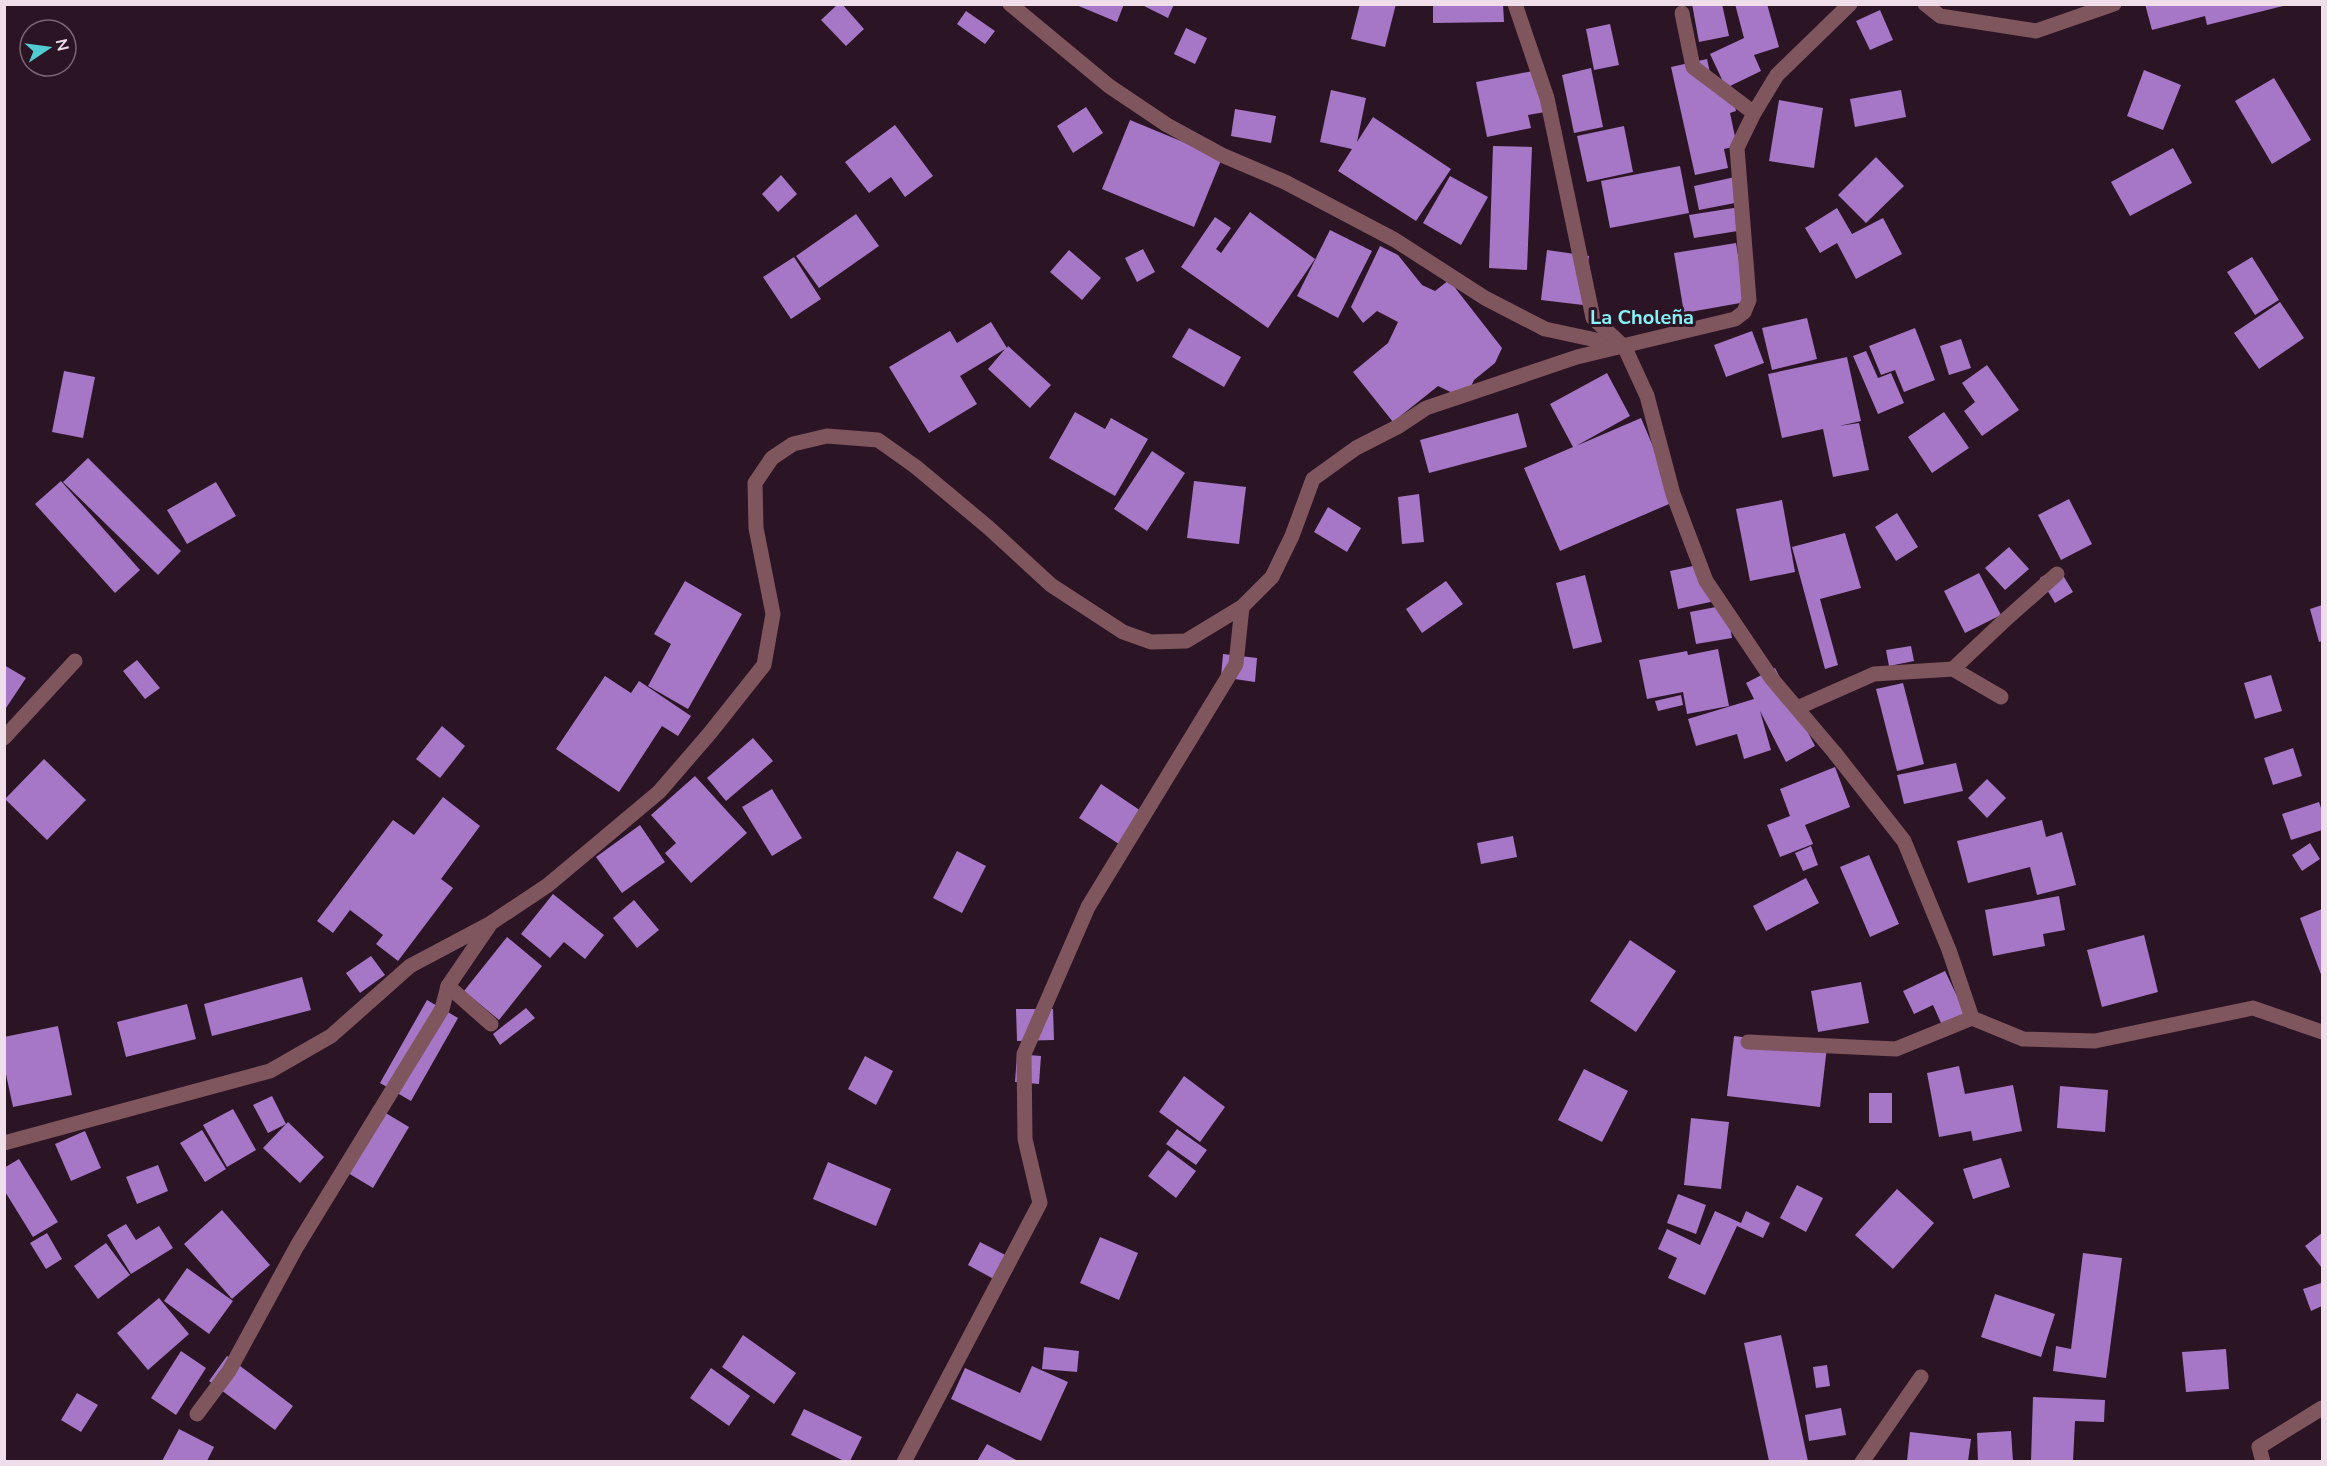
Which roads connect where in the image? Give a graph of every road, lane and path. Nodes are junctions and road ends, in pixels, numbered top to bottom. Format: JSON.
{"nodes":[{"id":1,"x":1010,"y":4,"type":"edge"},
{"id":2,"x":1515,"y":4,"type":"edge"},
{"id":3,"x":1850,"y":4,"type":"edge"},
{"id":4,"x":1925,"y":4,"type":"edge"},
{"id":5,"x":2114,"y":4,"type":"edge"},
{"id":6,"x":1682,"y":13,"type":"dead end"},
{"id":7,"x":1754,"y":113,"type":"junction"},
{"id":8,"x":1624,"y":346,"type":"junction"},
{"id":9,"x":2057,"y":574,"type":"dead end"},
{"id":10,"x":1242,"y":607,"type":"junction"},
{"id":11,"x":75,"y":661,"type":"dead end"},
{"id":12,"x":1953,"y":669,"type":"junction"},
{"id":13,"x":2001,"y":697,"type":"dead end"},
{"id":14,"x":1797,"y":708,"type":"junction"},
{"id":15,"x":4,"y":738,"type":"edge"},
{"id":16,"x":491,"y":923,"type":"junction"},
{"id":17,"x":448,"y":986,"type":"junction"},
{"id":18,"x":1972,"y":1018,"type":"junction"},
{"id":19,"x":492,"y":1024,"type":"dead end"},
{"id":20,"x":2322,"y":1032,"type":"edge"},
{"id":21,"x":1748,"y":1042,"type":"dead end"},
{"id":22,"x":4,"y":1143,"type":"edge"},
{"id":23,"x":1921,"y":1377,"type":"dead end"},
{"id":24,"x":2322,"y":1408,"type":"edge"},
{"id":25,"x":197,"y":1414,"type":"dead end"},
{"id":26,"x":904,"y":1461,"type":"edge"},
{"id":27,"x":1862,"y":1461,"type":"edge"},
{"id":28,"x":2263,"y":1461,"type":"edge"}],
"edges":[{"from":1,"to":8,"type":"street"},
{"from":2,"to":8,"type":"street"},
{"from":3,"to":7,"type":"street"},
{"from":4,"to":5,"type":"street"},
{"from":6,"to":7,"type":"street"},
{"from":7,"to":8,"type":"street"},
{"from":8,"to":10,"type":"street"},
{"from":8,"to":14,"type":"street"},
{"from":9,"to":12,"type":"street"},
{"from":10,"to":16,"type":"street"},
{"from":10,"to":26,"type":"street"},
{"from":11,"to":15,"type":"street"},
{"from":12,"to":13,"type":"street"},
{"from":12,"to":14,"type":"street"},
{"from":14,"to":18,"type":"street"},
{"from":16,"to":17,"type":"street"},
{"from":16,"to":22,"type":"street"},
{"from":17,"to":19,"type":"street"},
{"from":17,"to":25,"type":"street"},
{"from":18,"to":20,"type":"street"},
{"from":18,"to":21,"type":"street"},
{"from":23,"to":27,"type":"street"},
{"from":24,"to":28,"type":"street"}]}
